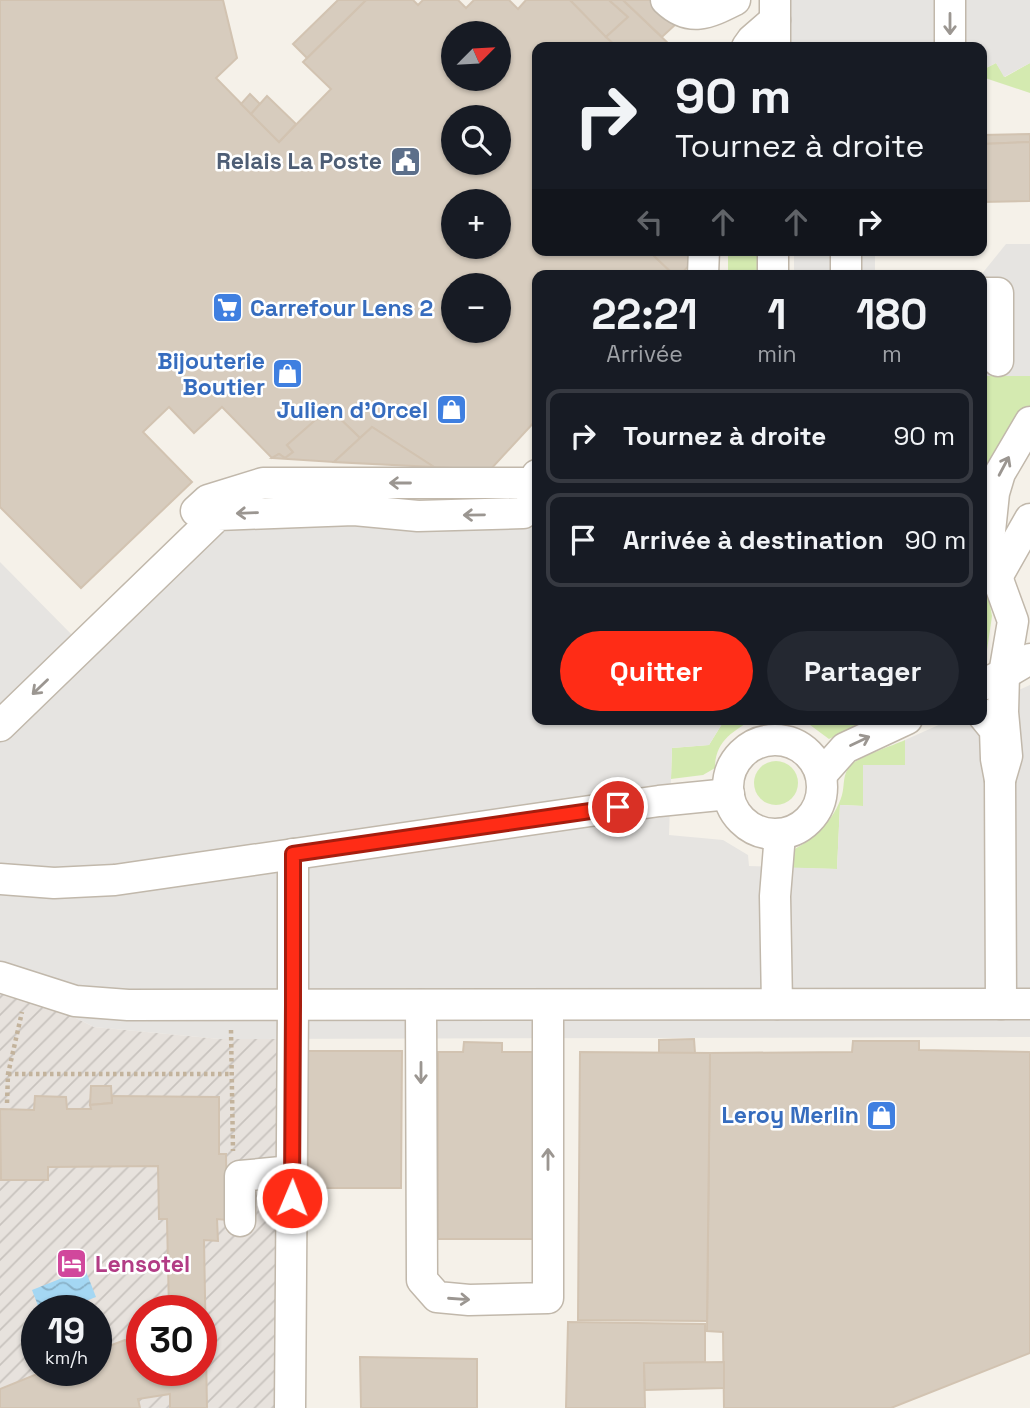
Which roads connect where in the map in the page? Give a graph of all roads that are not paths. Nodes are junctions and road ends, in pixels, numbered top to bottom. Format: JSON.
{"nodes":[{"id":1,"x":666,"y":0,"type":"edge"},
{"id":2,"x":735,"y":0,"type":"edge"},
{"id":3,"x":950,"y":0,"type":"edge"},
{"id":4,"x":775,"y":23,"type":"edge"},
{"id":5,"x":751,"y":42,"type":"edge"},
{"id":6,"x":950,"y":42,"type":"edge"},
{"id":7,"x":987,"y":293,"type":"edge"},
{"id":8,"x":998,"y":361,"type":"dead end"},
{"id":9,"x":1030,"y":422,"type":"edge"},
{"id":10,"x":532,"y":483,"type":"edge"},
{"id":11,"x":532,"y":505,"type":"edge"},
{"id":12,"x":1030,"y":519,"type":"edge"},
{"id":13,"x":997,"y":577,"type":"junction"},
{"id":14,"x":1022,"y":613,"type":"edge"},
{"id":15,"x":1030,"y":659,"type":"edge"},
{"id":16,"x":68,"y":660,"type":"junction"},
{"id":17,"x":993,"y":680,"type":"edge"},
{"id":18,"x":1005,"y":711,"type":"edge"},
{"id":19,"x":894,"y":725,"type":"edge"},
{"id":20,"x":0,"y":726,"type":"edge"},
{"id":21,"x":771,"y":730,"type":"edge"},
{"id":22,"x":821,"y":775,"type":"junction"},
{"id":23,"x":729,"y":794,"type":"junction"},
{"id":24,"x":780,"y":834,"type":"junction"},
{"id":25,"x":293,"y":854,"type":"junction"},
{"id":26,"x":0,"y":879,"type":"edge"},
{"id":27,"x":0,"y":977,"type":"edge"},
{"id":28,"x":777,"y":1004,"type":"junction"},
{"id":29,"x":1016,"y":1004,"type":"edge"},
{"id":30,"x":293,"y":1005,"type":"junction"},
{"id":31,"x":421,"y":1005,"type":"junction"},
{"id":32,"x":548,"y":1005,"type":"junction"},
{"id":33,"x":292,"y":1171,"type":"junction"},
{"id":34,"x":240,"y":1221,"type":"dead end"},
{"id":35,"x":290,"y":1408,"type":"edge"}],
"edges":[{"from":1,"to":2,"type":"street"},
{"from":3,"to":6,"type":"street","one_way":true},
{"from":4,"to":5,"type":"street"},
{"from":7,"to":8,"type":"street"},
{"from":13,"to":9,"type":"street","one_way":true},
{"from":10,"to":16,"type":"street","one_way":true},
{"from":11,"to":16,"type":"street","one_way":true},
{"from":12,"to":13,"type":"street"},
{"from":13,"to":14,"type":"street"},
{"from":14,"to":17,"type":"street"},
{"from":15,"to":17,"type":"street"},
{"from":16,"to":20,"type":"street","one_way":true},
{"from":17,"to":18,"type":"street"},
{"from":18,"to":29,"type":"street"},
{"from":22,"to":19,"type":"street","one_way":true},
{"from":21,"to":22,"type":"street"},
{"from":21,"to":23,"type":"street"},
{"from":22,"to":24,"type":"street"},
{"from":23,"to":24,"type":"street"},
{"from":23,"to":25,"type":"street"},
{"from":24,"to":28,"type":"street"},
{"from":25,"to":26,"type":"street"},
{"from":25,"to":30,"type":"street"},
{"from":27,"to":30,"type":"street"},
{"from":28,"to":29,"type":"street"},
{"from":28,"to":32,"type":"street"},
{"from":30,"to":31,"type":"street"},
{"from":30,"to":33,"type":"street"},
{"from":31,"to":32,"type":"street"},
{"from":31,"to":32,"type":"street","one_way":true},
{"from":33,"to":34,"type":"street"},
{"from":33,"to":35,"type":"street"}]}
